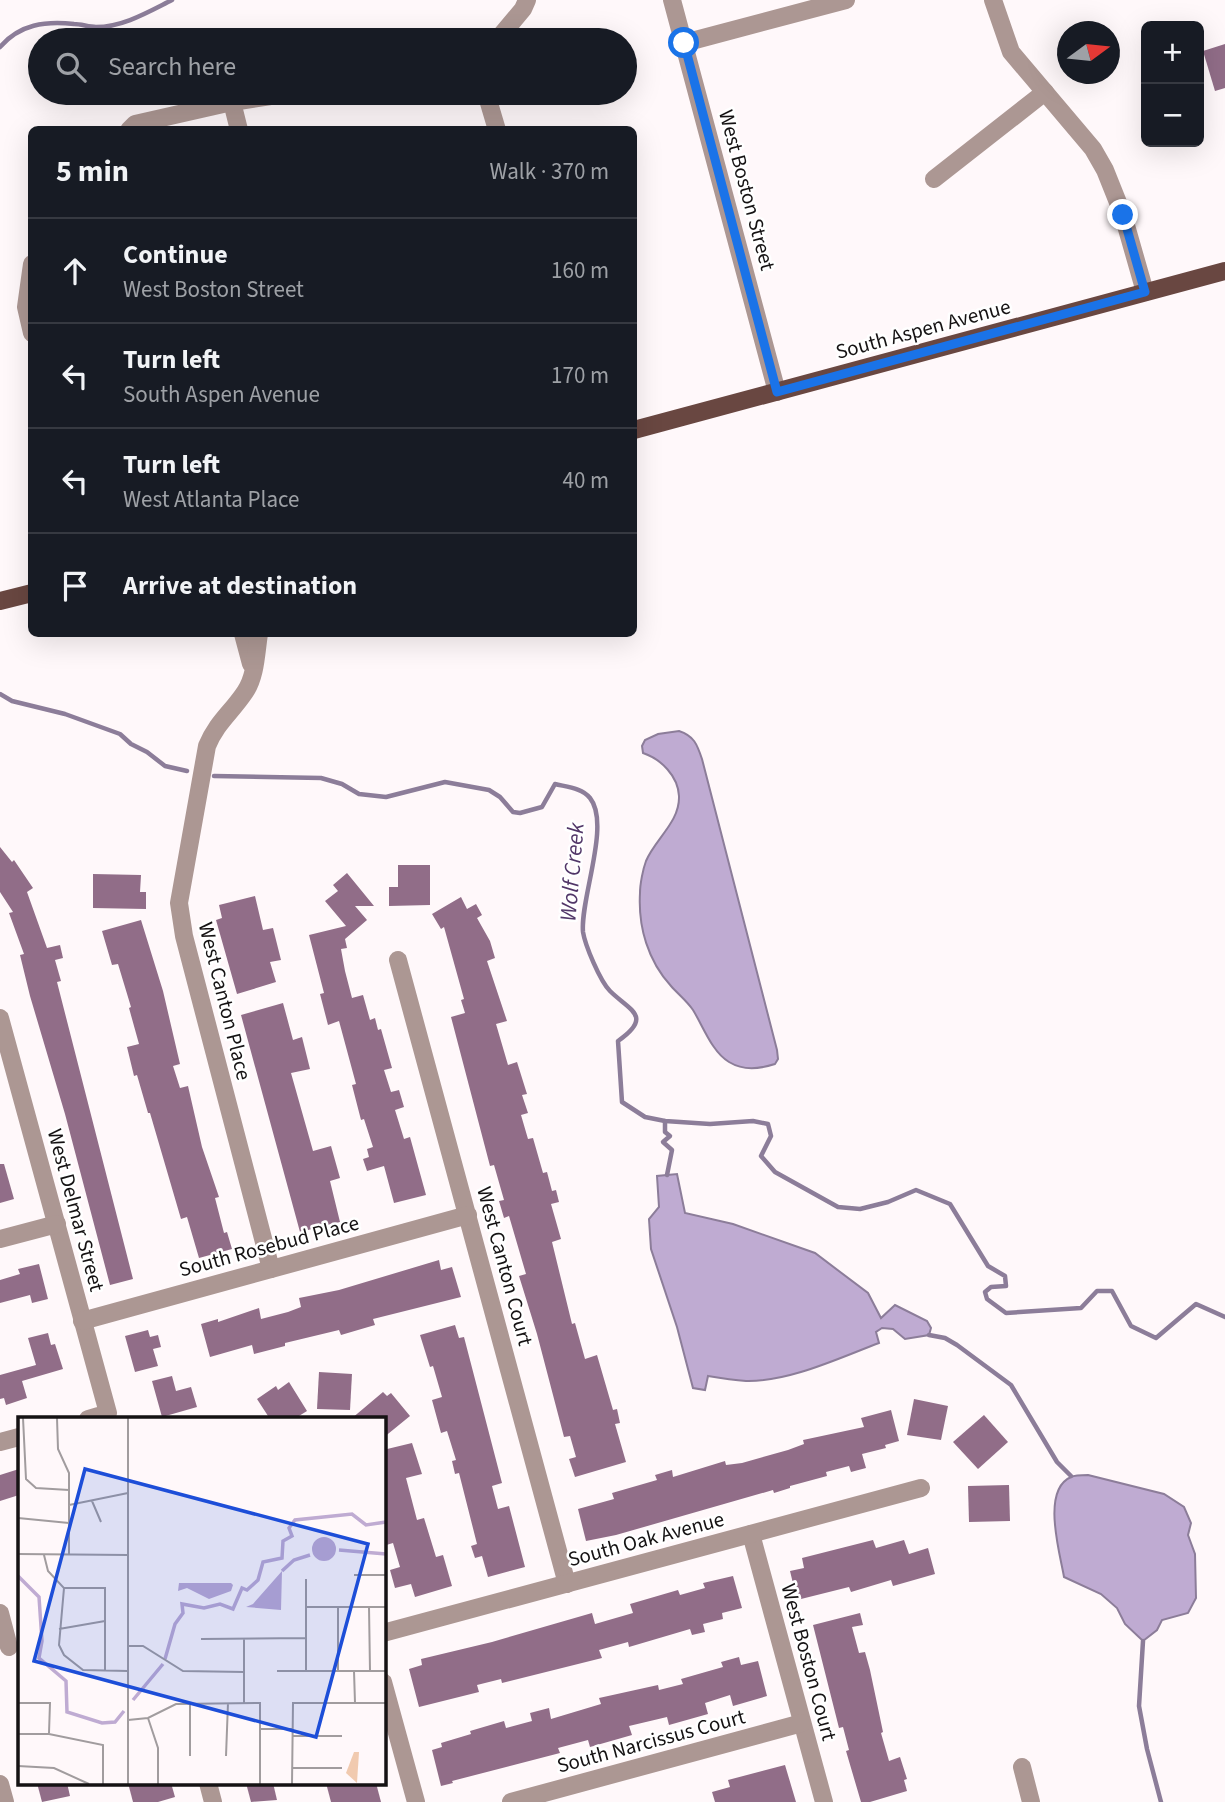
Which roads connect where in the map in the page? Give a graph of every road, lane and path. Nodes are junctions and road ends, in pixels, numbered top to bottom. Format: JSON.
{"nodes":[{"id":1,"x":527,"y":0,"type":"edge"},
{"id":2,"x":673,"y":0,"type":"edge"},
{"id":3,"x":846,"y":0,"type":"edge"},
{"id":4,"x":993,"y":0,"type":"edge"},
{"id":5,"x":507,"y":28,"type":"edge"},
{"id":6,"x":684,"y":43,"type":"junction"},
{"id":7,"x":1045,"y":92,"type":"junction"},
{"id":8,"x":219,"y":105,"type":"edge"},
{"id":9,"x":233,"y":105,"type":"edge"},
{"id":10,"x":489,"y":105,"type":"edge"},
{"id":11,"x":133,"y":126,"type":"edge"},
{"id":12,"x":238,"y":126,"type":"edge"},
{"id":13,"x":495,"y":126,"type":"edge"},
{"id":14,"x":934,"y":179,"type":"dead end"},
{"id":15,"x":1225,"y":271,"type":"edge"},
{"id":16,"x":1145,"y":292,"type":"junction"},
{"id":17,"x":28,"y":293,"type":"edge"},
{"id":18,"x":28,"y":316,"type":"edge"},
{"id":19,"x":777,"y":392,"type":"junction"},
{"id":20,"x":637,"y":429,"type":"edge"},
{"id":21,"x":28,"y":594,"type":"edge"},
{"id":22,"x":0,"y":601,"type":"edge"},
{"id":23,"x":244,"y":637,"type":"edge"},
{"id":24,"x":259,"y":637,"type":"edge"},
{"id":25,"x":253,"y":672,"type":"junction"},
{"id":26,"x":398,"y":960,"type":"dead end"},
{"id":27,"x":0,"y":1018,"type":"edge"},
{"id":28,"x":468,"y":1215,"type":"junction"},
{"id":29,"x":57,"y":1224,"type":"junction"},
{"id":30,"x":0,"y":1239,"type":"edge"},
{"id":31,"x":271,"y":1269,"type":"junction"},
{"id":32,"x":82,"y":1321,"type":"junction"},
{"id":33,"x":95,"y":1417,"type":"edge"},
{"id":34,"x":18,"y":1437,"type":"edge"},
{"id":35,"x":0,"y":1442,"type":"edge"},
{"id":36,"x":921,"y":1488,"type":"dead end"},
{"id":37,"x":751,"y":1534,"type":"junction"},
{"id":38,"x":567,"y":1584,"type":"junction"},
{"id":39,"x":0,"y":1613,"type":"edge"},
{"id":40,"x":385,"y":1632,"type":"edge"},
{"id":41,"x":10,"y":1647,"type":"edge"},
{"id":42,"x":385,"y":1690,"type":"edge"},
{"id":43,"x":802,"y":1723,"type":"junction"},
{"id":44,"x":1022,"y":1767,"type":"dead end"},
{"id":45,"x":0,"y":1784,"type":"edge"},
{"id":46,"x":208,"y":1784,"type":"edge"},
{"id":47,"x":5,"y":1802,"type":"edge"},
{"id":48,"x":213,"y":1802,"type":"edge"},
{"id":49,"x":415,"y":1802,"type":"edge"},
{"id":50,"x":511,"y":1802,"type":"edge"},
{"id":51,"x":824,"y":1802,"type":"edge"},
{"id":52,"x":1031,"y":1802,"type":"edge"}],
"edges":[{"from":1,"to":5,"type":"street"},
{"from":2,"to":6,"type":"street","name":"West Boston Street"},
{"from":3,"to":6,"type":"street"},
{"from":4,"to":7,"type":"street"},
{"from":6,"to":19,"type":"street","name":"West Boston Street"},
{"from":7,"to":14,"type":"street"},
{"from":7,"to":16,"type":"street"},
{"from":8,"to":11,"type":"street"},
{"from":9,"to":12,"type":"street"},
{"from":10,"to":13,"type":"street"},
{"from":15,"to":16,"type":"main road","name":"South Aspen Avenue"},
{"from":16,"to":19,"type":"main road","name":"South Aspen Avenue"},
{"from":17,"to":18,"type":"street"},
{"from":19,"to":20,"type":"main road","name":"South Aspen Avenue"},
{"from":21,"to":22,"type":"main road"},
{"from":23,"to":25,"type":"street"},
{"from":24,"to":25,"type":"street","name":"West Canton Place"},
{"from":25,"to":31,"type":"street","name":"West Canton Place"},
{"from":26,"to":28,"type":"street","name":"West Canton Court"},
{"from":27,"to":29,"type":"street","name":"West Delmar Street"},
{"from":28,"to":31,"type":"street","name":"South Rosebud Place"},
{"from":28,"to":38,"type":"street","name":"West Canton Court"},
{"from":29,"to":30,"type":"street"},
{"from":29,"to":32,"type":"street","name":"West Delmar Street"},
{"from":31,"to":32,"type":"street","name":"South Rosebud Place"},
{"from":32,"to":33,"type":"street","name":"West Delmar Street"},
{"from":34,"to":35,"type":"street"},
{"from":36,"to":37,"type":"street","name":"South Oak Avenue"},
{"from":37,"to":38,"type":"street","name":"South Oak Avenue"},
{"from":37,"to":43,"type":"street","name":"West Boston Court"},
{"from":38,"to":40,"type":"street","name":"South Oak Avenue"},
{"from":39,"to":41,"type":"street"},
{"from":42,"to":49,"type":"street"},
{"from":43,"to":50,"type":"street","name":"South Narcissus Court"},
{"from":43,"to":51,"type":"street","name":"West Boston Court"},
{"from":44,"to":52,"type":"street"},
{"from":45,"to":47,"type":"street"},
{"from":46,"to":48,"type":"street"}]}
